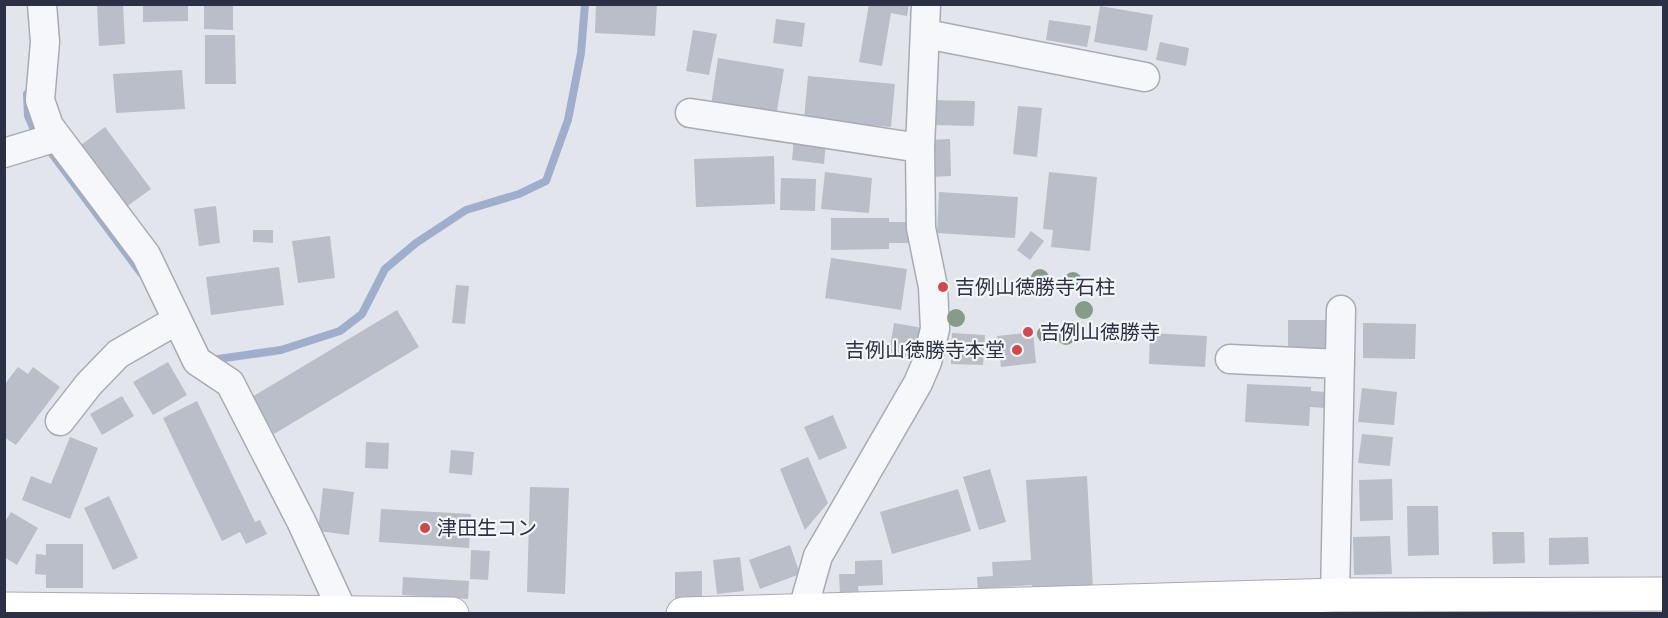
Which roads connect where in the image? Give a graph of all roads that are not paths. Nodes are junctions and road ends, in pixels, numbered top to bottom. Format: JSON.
{"nodes":[{"id":1,"x":42,"y":4,"type":"edge"},
{"id":2,"x":927,"y":4,"type":"edge"},
{"id":3,"x":926,"y":34,"type":"junction"},
{"id":4,"x":1145,"y":77,"type":"dead end"},
{"id":5,"x":690,"y":113,"type":"dead end"},
{"id":6,"x":57,"y":137,"type":"junction"},
{"id":7,"x":920,"y":148,"type":"junction"},
{"id":8,"x":4,"y":153,"type":"edge"},
{"id":9,"x":1341,"y":310,"type":"dead end"},
{"id":10,"x":177,"y":320,"type":"junction"},
{"id":11,"x":1230,"y":359,"type":"dead end"},
{"id":12,"x":1340,"y":364,"type":"junction"},
{"id":13,"x":60,"y":421,"type":"dead end"},
{"id":14,"x":1664,"y":594,"type":"edge"},
{"id":15,"x":1335,"y":595,"type":"junction"},
{"id":16,"x":4,"y":609,"type":"edge"},
{"id":17,"x":803,"y":609,"type":"junction"},
{"id":18,"x":343,"y":612,"type":"edge"},
{"id":19,"x":452,"y":614,"type":"edge"},
{"id":20,"x":682,"y":614,"type":"edge"}],
"edges":[{"from":1,"to":6,"type":"street"},
{"from":2,"to":3,"type":"street"},
{"from":3,"to":4,"type":"street"},
{"from":3,"to":7,"type":"street"},
{"from":5,"to":7,"type":"street"},
{"from":6,"to":8,"type":"street"},
{"from":6,"to":10,"type":"street"},
{"from":7,"to":17,"type":"street"},
{"from":9,"to":12,"type":"street"},
{"from":10,"to":13,"type":"street"},
{"from":10,"to":18,"type":"street"},
{"from":11,"to":12,"type":"street"},
{"from":12,"to":15,"type":"street"},
{"from":14,"to":15,"type":"street"},
{"from":15,"to":17,"type":"street"},
{"from":16,"to":18,"type":"street"},
{"from":17,"to":20,"type":"street"},
{"from":18,"to":19,"type":"street"}]}
